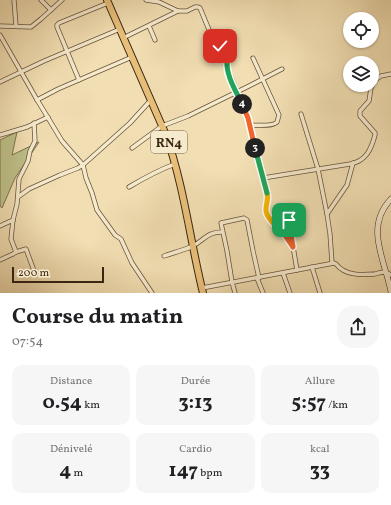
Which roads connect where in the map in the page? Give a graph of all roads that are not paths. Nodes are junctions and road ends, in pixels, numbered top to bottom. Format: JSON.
{"nodes":[{"id":1,"x":14,"y":0,"type":"edge"},
{"id":2,"x":41,"y":0,"type":"edge"},
{"id":3,"x":62,"y":0,"type":"edge"},
{"id":4,"x":146,"y":0,"type":"edge"},
{"id":5,"x":107,"y":2,"type":"edge"},
{"id":6,"x":51,"y":10,"type":"junction"},
{"id":7,"x":178,"y":11,"type":"junction"},
{"id":8,"x":0,"y":26,"type":"edge"},
{"id":9,"x":16,"y":26,"type":"junction"},
{"id":10,"x":149,"y":26,"type":"junction"},
{"id":11,"x":120,"y":29,"type":"junction"},
{"id":12,"x":0,"y":34,"type":"edge"},
{"id":13,"x":124,"y":38,"type":"junction"},
{"id":14,"x":155,"y":40,"type":"dead end"},
{"id":15,"x":66,"y":52,"type":"junction"},
{"id":16,"x":132,"y":57,"type":"junction"},
{"id":17,"x":253,"y":58,"type":"dead end"},
{"id":18,"x":282,"y":69,"type":"dead end"},
{"id":19,"x":22,"y":72,"type":"junction"},
{"id":20,"x":391,"y":74,"type":"edge"},
{"id":21,"x":263,"y":79,"type":"junction"},
{"id":22,"x":79,"y":80,"type":"junction"},
{"id":23,"x":0,"y":82,"type":"edge"},
{"id":24,"x":236,"y":92,"type":"junction"},
{"id":25,"x":37,"y":100,"type":"junction"},
{"id":26,"x":151,"y":100,"type":"junction"},
{"id":27,"x":301,"y":114,"type":"dead end"},
{"id":28,"x":48,"y":118,"type":"junction"},
{"id":29,"x":34,"y":123,"type":"junction"},
{"id":30,"x":250,"y":125,"type":"junction"},
{"id":31,"x":162,"y":126,"type":"junction"},
{"id":32,"x":0,"y":135,"type":"edge"},
{"id":33,"x":132,"y":148,"type":"dead end"},
{"id":34,"x":175,"y":164,"type":"junction"},
{"id":35,"x":353,"y":164,"type":"junction"},
{"id":36,"x":83,"y":165,"type":"junction"},
{"id":37,"x":318,"y":169,"type":"junction"},
{"id":38,"x":263,"y":178,"type":"junction"},
{"id":39,"x":129,"y":187,"type":"dead end"},
{"id":40,"x":18,"y":198,"type":"junction"},
{"id":41,"x":391,"y":199,"type":"edge"},
{"id":42,"x":297,"y":214,"type":"dead end"},
{"id":43,"x":327,"y":214,"type":"junction"},
{"id":44,"x":12,"y":220,"type":"junction"},
{"id":45,"x":0,"y":226,"type":"edge"},
{"id":46,"x":222,"y":232,"type":"junction"},
{"id":47,"x":193,"y":246,"type":"junction"},
{"id":48,"x":293,"y":247,"type":"junction"},
{"id":49,"x":16,"y":252,"type":"junction"},
{"id":50,"x":164,"y":256,"type":"dead end"},
{"id":51,"x":0,"y":260,"type":"edge"},
{"id":52,"x":332,"y":263,"type":"junction"},
{"id":53,"x":312,"y":268,"type":"junction"},
{"id":54,"x":297,"y":270,"type":"junction"},
{"id":55,"x":385,"y":272,"type":"junction"},
{"id":56,"x":284,"y":273,"type":"junction"},
{"id":57,"x":34,"y":274,"type":"dead end"},
{"id":58,"x":391,"y":275,"type":"edge"},
{"id":59,"x":258,"y":278,"type":"junction"},
{"id":60,"x":232,"y":282,"type":"junction"},
{"id":61,"x":202,"y":291,"type":"edge"},
{"id":62,"x":391,"y":292,"type":"edge"},
{"id":63,"x":152,"y":293,"type":"edge"},
{"id":64,"x":235,"y":293,"type":"edge"},
{"id":65,"x":263,"y":293,"type":"edge"},
{"id":66,"x":290,"y":293,"type":"edge"},
{"id":67,"x":320,"y":293,"type":"edge"}],
"edges":[{"from":1,"to":9,"type":"street"},
{"from":2,"to":6,"type":"street"},
{"from":3,"to":6,"type":"street"},
{"from":4,"to":7,"type":"street"},
{"from":5,"to":11,"type":"highway","number":"RN4"},
{"from":5,"to":15,"type":"street"},
{"from":6,"to":9,"type":"street"},
{"from":7,"to":10,"type":"street"},
{"from":7,"to":24,"type":"street"},
{"from":8,"to":9,"type":"street"},
{"from":10,"to":13,"type":"street"},
{"from":10,"to":14,"type":"street"},
{"from":11,"to":13,"type":"highway","number":"RN4"},
{"from":11,"to":15,"type":"street"},
{"from":12,"to":19,"type":"street"},
{"from":13,"to":16,"type":"highway","number":"RN4"},
{"from":15,"to":19,"type":"street"},
{"from":15,"to":22,"type":"street"},
{"from":16,"to":22,"type":"street"},
{"from":16,"to":26,"type":"highway","number":"RN4"},
{"from":17,"to":21,"type":"street"},
{"from":18,"to":21,"type":"street"},
{"from":19,"to":23,"type":"street"},
{"from":19,"to":25,"type":"street"},
{"from":20,"to":35,"type":"street"},
{"from":21,"to":24,"type":"street"},
{"from":21,"to":30,"type":"street"},
{"from":22,"to":25,"type":"street"},
{"from":24,"to":30,"type":"street"},
{"from":24,"to":31,"type":"street"},
{"from":25,"to":28,"type":"street"},
{"from":26,"to":31,"type":"highway","number":"RN4"},
{"from":26,"to":36,"type":"street"},
{"from":27,"to":37,"type":"street"},
{"from":28,"to":29,"type":"street"},
{"from":28,"to":36,"type":"street"},
{"from":29,"to":32,"type":"street"},
{"from":29,"to":40,"type":"street"},
{"from":30,"to":38,"type":"street"},
{"from":31,"to":33,"type":"street"},
{"from":31,"to":34,"type":"highway","number":"RN4"},
{"from":34,"to":39,"type":"street"},
{"from":34,"to":47,"type":"highway","number":"RN4"},
{"from":35,"to":37,"type":"street"},
{"from":35,"to":43,"type":"street"},
{"from":36,"to":40,"type":"street"},
{"from":36,"to":63,"type":"street"},
{"from":37,"to":38,"type":"street"},
{"from":37,"to":43,"type":"street"},
{"from":38,"to":48,"type":"street"},
{"from":40,"to":44,"type":"street"},
{"from":41,"to":55,"type":"street"},
{"from":42,"to":48,"type":"street"},
{"from":43,"to":52,"type":"street"},
{"from":44,"to":45,"type":"street"},
{"from":44,"to":49,"type":"street"},
{"from":46,"to":47,"type":"street"},
{"from":46,"to":59,"type":"street"},
{"from":46,"to":60,"type":"street"},
{"from":47,"to":50,"type":"street"},
{"from":47,"to":61,"type":"highway","number":"RN4"},
{"from":48,"to":54,"type":"street"},
{"from":49,"to":51,"type":"street"},
{"from":49,"to":57,"type":"street"},
{"from":52,"to":53,"type":"street"},
{"from":52,"to":55,"type":"street"},
{"from":53,"to":54,"type":"street"},
{"from":53,"to":67,"type":"street"},
{"from":54,"to":56,"type":"street"},
{"from":55,"to":58,"type":"street"},
{"from":55,"to":62,"type":"street"},
{"from":56,"to":59,"type":"street"},
{"from":56,"to":66,"type":"street"},
{"from":59,"to":60,"type":"street"},
{"from":59,"to":65,"type":"street"},
{"from":60,"to":61,"type":"street"},
{"from":60,"to":64,"type":"street"}]}
